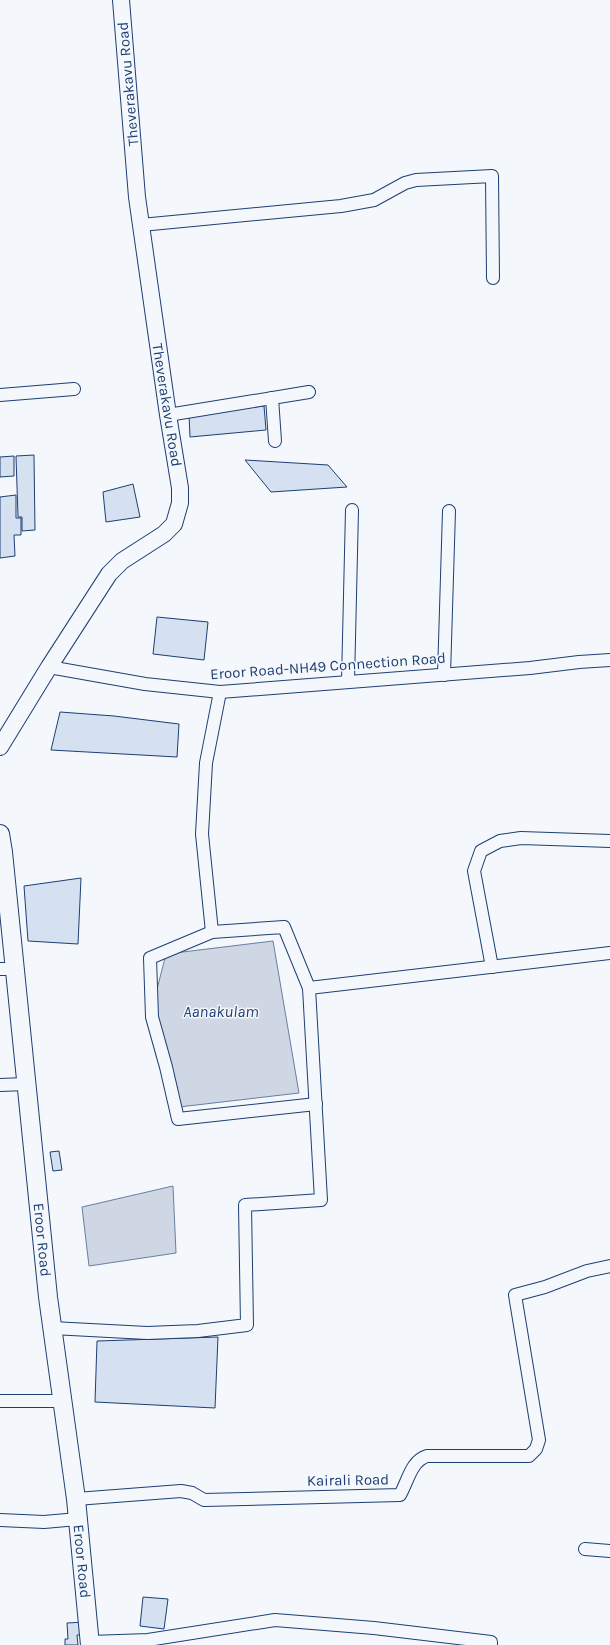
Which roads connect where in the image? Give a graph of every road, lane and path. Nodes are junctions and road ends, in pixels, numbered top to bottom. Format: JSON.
{"nodes":[{"id":1,"x":121,"y":0,"type":"edge"},
{"id":2,"x":141,"y":225,"type":"junction"},
{"id":3,"x":493,"y":278,"type":"dead end"},
{"id":4,"x":74,"y":389,"type":"dead end"},
{"id":5,"x":309,"y":392,"type":"dead end"},
{"id":6,"x":0,"y":395,"type":"edge"},
{"id":7,"x":272,"y":398,"type":"junction"},
{"id":8,"x":168,"y":415,"type":"junction"},
{"id":9,"x":275,"y":441,"type":"dead end"},
{"id":10,"x":352,"y":510,"type":"dead end"},
{"id":11,"x":449,"y":511,"type":"dead end"},
{"id":12,"x":610,"y":660,"type":"edge"},
{"id":13,"x":49,"y":667,"type":"junction"},
{"id":14,"x":444,"y":675,"type":"junction"},
{"id":15,"x":348,"y":681,"type":"junction"},
{"id":16,"x":220,"y":692,"type":"junction"},
{"id":17,"x":0,"y":747,"type":"edge"},
{"id":18,"x":0,"y":834,"type":"edge"},
{"id":19,"x":610,"y":841,"type":"edge"},
{"id":20,"x":212,"y":932,"type":"junction"},
{"id":21,"x":610,"y":953,"type":"edge"},
{"id":22,"x":492,"y":967,"type":"junction"},
{"id":23,"x":7,"y":969,"type":"edge"},
{"id":24,"x":309,"y":988,"type":"junction"},
{"id":25,"x":26,"y":1084,"type":"junction"},
{"id":26,"x":0,"y":1085,"type":"edge"},
{"id":27,"x":316,"y":1104,"type":"junction"},
{"id":28,"x":610,"y":1266,"type":"edge"},
{"id":29,"x":52,"y":1328,"type":"junction"},
{"id":30,"x":0,"y":1401,"type":"edge"},
{"id":31,"x":61,"y":1401,"type":"junction"},
{"id":32,"x":76,"y":1499,"type":"junction"},
{"id":33,"x":78,"y":1519,"type":"junction"},
{"id":34,"x":0,"y":1520,"type":"edge"},
{"id":35,"x":585,"y":1549,"type":"dead end"},
{"id":36,"x":610,"y":1552,"type":"edge"},
{"id":37,"x":90,"y":1644,"type":"edge"},
{"id":38,"x":490,"y":1645,"type":"edge"}],
"edges":[{"from":1,"to":2,"type":"street","name":"Theverakavu Road"},
{"from":2,"to":3,"type":"street"},
{"from":2,"to":8,"type":"street","name":"Theverakavu Road"},
{"from":4,"to":6,"type":"street"},
{"from":5,"to":7,"type":"street"},
{"from":7,"to":8,"type":"street"},
{"from":7,"to":9,"type":"street"},
{"from":8,"to":13,"type":"street","name":"Theverakavu Road"},
{"from":10,"to":15,"type":"street"},
{"from":11,"to":14,"type":"street"},
{"from":12,"to":14,"type":"street","name":"Eroor Road-NH49 Connection Road"},
{"from":13,"to":16,"type":"street","name":"Eroor Road-NH49 Connection Road"},
{"from":13,"to":17,"type":"street","name":"Theverakavu Road"},
{"from":14,"to":15,"type":"street","name":"Eroor Road-NH49 Connection Road"},
{"from":15,"to":16,"type":"street","name":"Eroor Road-NH49 Connection Road"},
{"from":16,"to":20,"type":"street"},
{"from":18,"to":23,"type":"main road","name":"Eroor Road"},
{"from":19,"to":22,"type":"street"},
{"from":20,"to":24,"type":"street"},
{"from":20,"to":27,"type":"street"},
{"from":21,"to":22,"type":"street"},
{"from":22,"to":24,"type":"street"},
{"from":23,"to":25,"type":"main road","name":"Eroor Road"},
{"from":24,"to":27,"type":"street"},
{"from":25,"to":26,"type":"street"},
{"from":25,"to":29,"type":"main road","name":"Eroor Road"},
{"from":27,"to":29,"type":"street"},
{"from":28,"to":32,"type":"street","name":"Kairali Road"},
{"from":29,"to":31,"type":"main road","name":"Eroor Road"},
{"from":30,"to":31,"type":"street"},
{"from":31,"to":32,"type":"main road","name":"Eroor Road"},
{"from":32,"to":33,"type":"main road","name":"Eroor Road"},
{"from":33,"to":34,"type":"street"},
{"from":33,"to":37,"type":"main road","name":"Eroor Road"},
{"from":35,"to":36,"type":"street"},
{"from":37,"to":38,"type":"street"}]}
